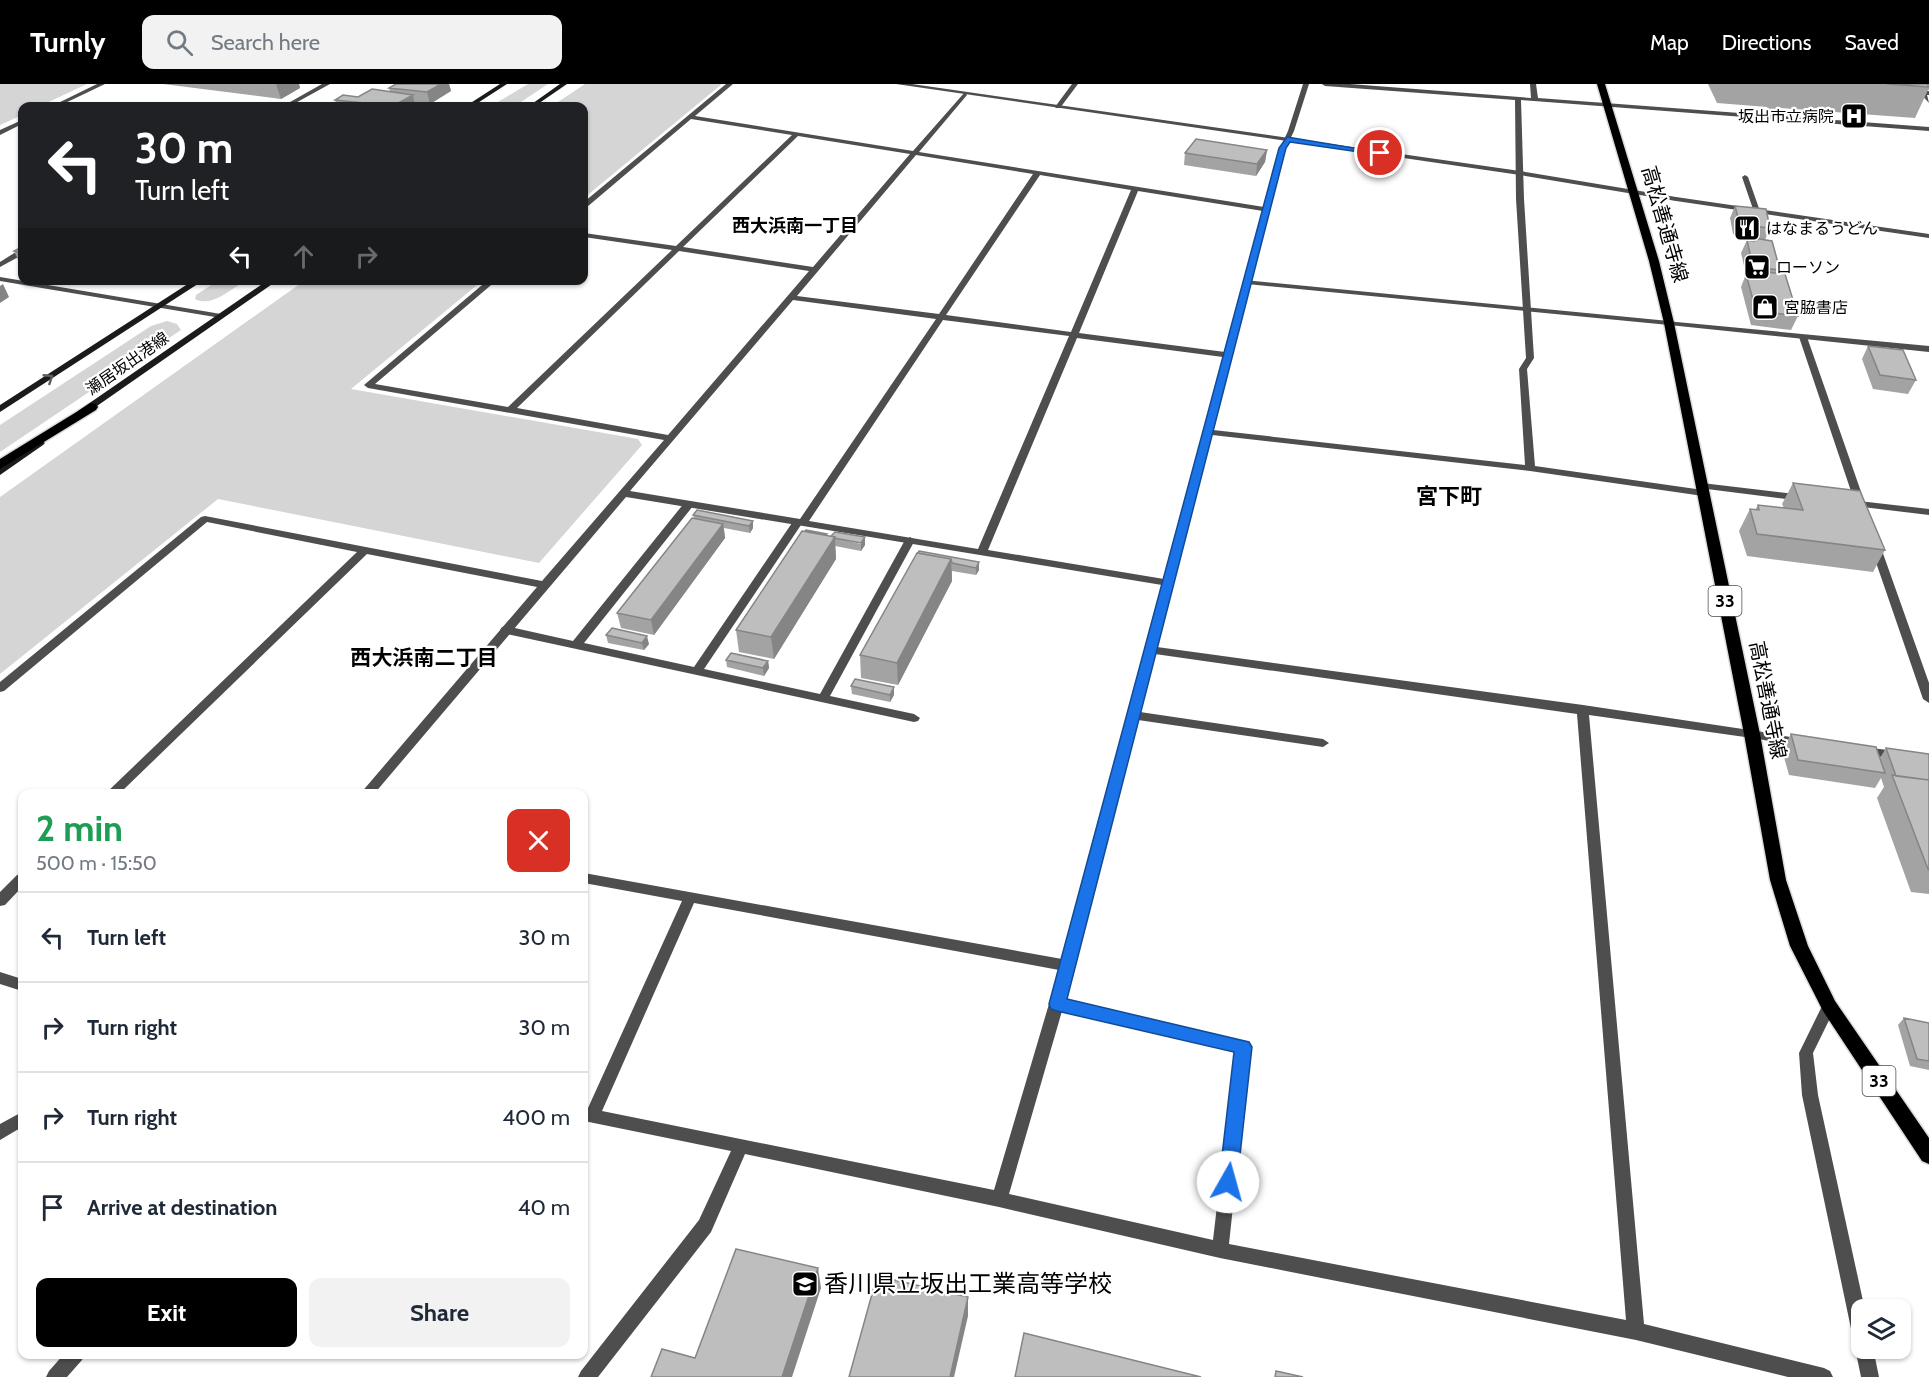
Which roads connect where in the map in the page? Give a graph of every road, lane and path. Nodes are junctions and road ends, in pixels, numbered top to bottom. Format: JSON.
{"nodes":[{"id":1,"x":102,"y":84,"type":"edge"},
{"id":2,"x":327,"y":84,"type":"edge"},
{"id":3,"x":504,"y":84,"type":"edge"},
{"id":4,"x":564,"y":84,"type":"edge"},
{"id":5,"x":730,"y":84,"type":"edge"},
{"id":6,"x":899,"y":84,"type":"edge"},
{"id":7,"x":1074,"y":84,"type":"edge"},
{"id":8,"x":1306,"y":84,"type":"edge"},
{"id":9,"x":1325,"y":84,"type":"edge"},
{"id":10,"x":1533,"y":84,"type":"edge"},
{"id":11,"x":1601,"y":84,"type":"edge"},
{"id":12,"x":965,"y":93,"type":"junction"},
{"id":13,"x":1929,"y":93,"type":"edge"},
{"id":14,"x":1518,"y":100,"type":"junction"},
{"id":15,"x":1535,"y":101,"type":"junction"},
{"id":16,"x":1929,"y":101,"type":"edge"},
{"id":17,"x":64,"y":102,"type":"edge"},
{"id":18,"x":293,"y":102,"type":"edge"},
{"id":19,"x":475,"y":102,"type":"edge"},
{"id":20,"x":538,"y":102,"type":"edge"},
{"id":21,"x":1058,"y":106,"type":"junction"},
{"id":22,"x":1608,"y":106,"type":"junction"},
{"id":23,"x":690,"y":117,"type":"junction"},
{"id":24,"x":18,"y":124,"type":"edge"},
{"id":25,"x":1929,"y":129,"type":"edge"},
{"id":26,"x":0,"y":133,"type":"edge"},
{"id":27,"x":796,"y":135,"type":"junction"},
{"id":28,"x":1287,"y":140,"type":"junction"},
{"id":29,"x":912,"y":154,"type":"junction"},
{"id":30,"x":1520,"y":173,"type":"junction"},
{"id":31,"x":1037,"y":174,"type":"junction"},
{"id":32,"x":1745,"y":177,"type":"dead end"},
{"id":33,"x":1135,"y":189,"type":"junction"},
{"id":34,"x":1632,"y":192,"type":"junction"},
{"id":35,"x":588,"y":202,"type":"edge"},
{"id":36,"x":1267,"y":210,"type":"junction"},
{"id":37,"x":1758,"y":212,"type":"junction"},
{"id":38,"x":588,"y":236,"type":"edge"},
{"id":39,"x":1929,"y":236,"type":"edge"},
{"id":40,"x":677,"y":249,"type":"junction"},
{"id":41,"x":18,"y":254,"type":"edge"},
{"id":42,"x":0,"y":264,"type":"edge"},
{"id":43,"x":814,"y":269,"type":"junction"},
{"id":44,"x":0,"y":279,"type":"edge"},
{"id":45,"x":18,"y":282,"type":"edge"},
{"id":46,"x":1247,"y":282,"type":"junction"},
{"id":47,"x":36,"y":285,"type":"edge"},
{"id":48,"x":192,"y":285,"type":"edge"},
{"id":49,"x":267,"y":285,"type":"edge"},
{"id":50,"x":487,"y":285,"type":"edge"},
{"id":51,"x":790,"y":297,"type":"junction"},
{"id":52,"x":160,"y":306,"type":"junction"},
{"id":53,"x":1527,"y":309,"type":"junction"},
{"id":54,"x":221,"y":316,"type":"junction"},
{"id":55,"x":941,"y":317,"type":"junction"},
{"id":56,"x":1669,"y":322,"type":"junction"},
{"id":57,"x":1074,"y":335,"type":"junction"},
{"id":58,"x":1803,"y":337,"type":"junction"},
{"id":59,"x":1929,"y":349,"type":"edge"},
{"id":60,"x":1227,"y":355,"type":"junction"},
{"id":61,"x":91,"y":407,"type":"junction"},
{"id":62,"x":0,"y":409,"type":"edge"},
{"id":63,"x":510,"y":410,"type":"junction"},
{"id":64,"x":1207,"y":432,"type":"junction"},
{"id":65,"x":670,"y":438,"type":"junction"},
{"id":66,"x":0,"y":463,"type":"edge"},
{"id":67,"x":1530,"y":468,"type":"junction"},
{"id":68,"x":0,"y":472,"type":"edge"},
{"id":69,"x":1703,"y":490,"type":"junction"},
{"id":70,"x":622,"y":493,"type":"junction"},
{"id":71,"x":1814,"y":499,"type":"edge"},
{"id":72,"x":1837,"y":502,"type":"edge"},
{"id":73,"x":689,"y":504,"type":"junction"},
{"id":74,"x":1861,"y":504,"type":"junction"},
{"id":75,"x":1929,"y":512,"type":"edge"},
{"id":76,"x":1864,"y":515,"type":"edge"},
{"id":77,"x":800,"y":522,"type":"junction"},
{"id":78,"x":1872,"y":537,"type":"edge"},
{"id":79,"x":910,"y":540,"type":"junction"},
{"id":80,"x":365,"y":550,"type":"junction"},
{"id":81,"x":982,"y":552,"type":"junction"},
{"id":82,"x":1168,"y":583,"type":"junction"},
{"id":83,"x":544,"y":585,"type":"junction"},
{"id":84,"x":507,"y":630,"type":"junction"},
{"id":85,"x":576,"y":645,"type":"junction"},
{"id":86,"x":1151,"y":650,"type":"junction"},
{"id":87,"x":697,"y":671,"type":"junction"},
{"id":88,"x":0,"y":688,"type":"edge"},
{"id":89,"x":823,"y":698,"type":"junction"},
{"id":90,"x":1929,"y":699,"type":"edge"},
{"id":91,"x":1583,"y":709,"type":"junction"},
{"id":92,"x":1133,"y":715,"type":"junction"},
{"id":93,"x":914,"y":718,"type":"dead end"},
{"id":94,"x":1752,"y":734,"type":"junction"},
{"id":95,"x":1323,"y":743,"type":"dead end"},
{"id":96,"x":1818,"y":745,"type":"edge"},
{"id":97,"x":1852,"y":749,"type":"edge"},
{"id":98,"x":1929,"y":759,"type":"edge"},
{"id":99,"x":116,"y":789,"type":"edge"},
{"id":100,"x":370,"y":789,"type":"edge"},
{"id":101,"x":588,"y":879,"type":"edge"},
{"id":102,"x":18,"y":883,"type":"edge"},
{"id":103,"x":690,"y":898,"type":"junction"},
{"id":104,"x":0,"y":901,"type":"edge"},
{"id":105,"x":1066,"y":966,"type":"junction"},
{"id":106,"x":0,"y":978,"type":"edge"},
{"id":107,"x":18,"y":983,"type":"edge"},
{"id":108,"x":1057,"y":1004,"type":"junction"},
{"id":109,"x":1829,"y":1006,"type":"junction"},
{"id":110,"x":588,"y":1115,"type":"edge"},
{"id":111,"x":18,"y":1122,"type":"edge"},
{"id":112,"x":0,"y":1133,"type":"edge"},
{"id":113,"x":741,"y":1146,"type":"junction"},
{"id":114,"x":1929,"y":1155,"type":"edge"},
{"id":115,"x":999,"y":1199,"type":"junction"},
{"id":116,"x":1220,"y":1250,"type":"junction"},
{"id":117,"x":1854,"y":1299,"type":"edge"},
{"id":118,"x":1636,"y":1331,"type":"junction"},
{"id":119,"x":71,"y":1359,"type":"edge"},
{"id":120,"x":1866,"y":1359,"type":"edge"},
{"id":121,"x":55,"y":1377,"type":"edge"},
{"id":122,"x":587,"y":1377,"type":"edge"},
{"id":123,"x":1824,"y":1377,"type":"edge"},
{"id":124,"x":1870,"y":1377,"type":"edge"}],
"edges":[{"from":1,"to":17,"type":"street"},
{"from":2,"to":18,"type":"street"},
{"from":3,"to":19,"type":"main road"},
{"from":4,"to":20,"type":"main road"},
{"from":5,"to":23,"type":"street"},
{"from":6,"to":12,"type":"street"},
{"from":7,"to":21,"type":"street"},
{"from":8,"to":28,"type":"street"},
{"from":9,"to":14,"type":"street"},
{"from":10,"to":15,"type":"street"},
{"from":11,"to":22,"type":"main road","name":"高松善通寺線","number":"33"},
{"from":12,"to":21,"type":"street"},
{"from":12,"to":29,"type":"street"},
{"from":13,"to":16,"type":"street"},
{"from":14,"to":15,"type":"street"},
{"from":14,"to":30,"type":"street"},
{"from":15,"to":22,"type":"street"},
{"from":21,"to":28,"type":"street"},
{"from":22,"to":25,"type":"street"},
{"from":22,"to":34,"type":"main road","name":"高松善通寺線","number":"33"},
{"from":23,"to":27,"type":"street"},
{"from":23,"to":35,"type":"street"},
{"from":24,"to":26,"type":"street"},
{"from":27,"to":29,"type":"street"},
{"from":27,"to":40,"type":"street"},
{"from":28,"to":30,"type":"street"},
{"from":28,"to":36,"type":"street"},
{"from":29,"to":31,"type":"street"},
{"from":29,"to":43,"type":"street"},
{"from":30,"to":34,"type":"street"},
{"from":30,"to":53,"type":"street"},
{"from":31,"to":33,"type":"street"},
{"from":31,"to":55,"type":"street"},
{"from":32,"to":37,"type":"street"},
{"from":33,"to":36,"type":"street"},
{"from":33,"to":57,"type":"street"},
{"from":34,"to":37,"type":"street"},
{"from":34,"to":56,"type":"main road","name":"高松善通寺線","number":"33"},
{"from":36,"to":46,"type":"street"},
{"from":37,"to":39,"type":"street"},
{"from":38,"to":40,"type":"street"},
{"from":40,"to":43,"type":"street"},
{"from":40,"to":63,"type":"street"},
{"from":41,"to":42,"type":"street"},
{"from":43,"to":51,"type":"street"},
{"from":44,"to":45,"type":"street"},
{"from":46,"to":53,"type":"street"},
{"from":46,"to":60,"type":"street"},
{"from":47,"to":52,"type":"street"},
{"from":48,"to":52,"type":"main road","name":"瀬居坂出港線"},
{"from":49,"to":54,"type":"main road","name":"瀬居坂出港線"},
{"from":50,"to":63,"type":"street"},
{"from":51,"to":55,"type":"street"},
{"from":51,"to":65,"type":"street"},
{"from":52,"to":54,"type":"street"},
{"from":62,"to":52,"type":"main road","name":"瀬居坂出港線","one_way":true},
{"from":53,"to":56,"type":"street"},
{"from":53,"to":67,"type":"street"},
{"from":54,"to":61,"type":"main road","name":"瀬居坂出港線"},
{"from":55,"to":57,"type":"street"},
{"from":55,"to":77,"type":"street"},
{"from":56,"to":58,"type":"street"},
{"from":56,"to":69,"type":"main road","name":"高松善通寺線","number":"33"},
{"from":57,"to":60,"type":"street"},
{"from":57,"to":81,"type":"street"},
{"from":58,"to":59,"type":"street"},
{"from":58,"to":74,"type":"street"},
{"from":60,"to":64,"type":"street"},
{"from":61,"to":66,"type":"highway"},
{"from":61,"to":68,"type":"main road","name":"瀬居坂出港線"},
{"from":63,"to":65,"type":"street"},
{"from":64,"to":67,"type":"street"},
{"from":64,"to":82,"type":"street"},
{"from":65,"to":70,"type":"street"},
{"from":67,"to":69,"type":"street"},
{"from":69,"to":71,"type":"street"},
{"from":69,"to":94,"type":"main road","name":"高松善通寺線","number":"33"},
{"from":70,"to":73,"type":"street"},
{"from":70,"to":83,"type":"street"},
{"from":72,"to":74,"type":"street"},
{"from":73,"to":77,"type":"street"},
{"from":73,"to":85,"type":"street"},
{"from":74,"to":75,"type":"street"},
{"from":74,"to":76,"type":"street"},
{"from":77,"to":79,"type":"street"},
{"from":77,"to":87,"type":"street"},
{"from":78,"to":90,"type":"street"},
{"from":79,"to":81,"type":"street"},
{"from":79,"to":89,"type":"street"},
{"from":80,"to":83,"type":"street"},
{"from":80,"to":88,"type":"street"},
{"from":80,"to":99,"type":"street"},
{"from":81,"to":82,"type":"street"},
{"from":82,"to":86,"type":"street"},
{"from":83,"to":84,"type":"street"},
{"from":84,"to":85,"type":"street"},
{"from":84,"to":100,"type":"street"},
{"from":85,"to":87,"type":"street"},
{"from":86,"to":91,"type":"street"},
{"from":86,"to":92,"type":"street"},
{"from":87,"to":89,"type":"street"},
{"from":89,"to":93,"type":"street"},
{"from":91,"to":94,"type":"street"},
{"from":91,"to":118,"type":"street"},
{"from":92,"to":95,"type":"street"},
{"from":92,"to":105,"type":"street"},
{"from":94,"to":96,"type":"street"},
{"from":94,"to":109,"type":"main road","name":"高松善通寺線","number":"33"},
{"from":97,"to":98,"type":"street"},
{"from":101,"to":103,"type":"street"},
{"from":102,"to":104,"type":"street"},
{"from":103,"to":105,"type":"street"},
{"from":103,"to":110,"type":"street"},
{"from":105,"to":108,"type":"street"},
{"from":106,"to":107,"type":"street"},
{"from":108,"to":115,"type":"street"},
{"from":108,"to":116,"type":"street"},
{"from":109,"to":114,"type":"main road","name":"高松善通寺線","number":"33"},
{"from":109,"to":117,"type":"street"},
{"from":110,"to":113,"type":"street"},
{"from":111,"to":112,"type":"street"},
{"from":113,"to":115,"type":"street"},
{"from":113,"to":122,"type":"street"},
{"from":115,"to":116,"type":"street"},
{"from":116,"to":118,"type":"street"},
{"from":118,"to":123,"type":"street"},
{"from":119,"to":121,"type":"street"},
{"from":120,"to":124,"type":"street"}]}
